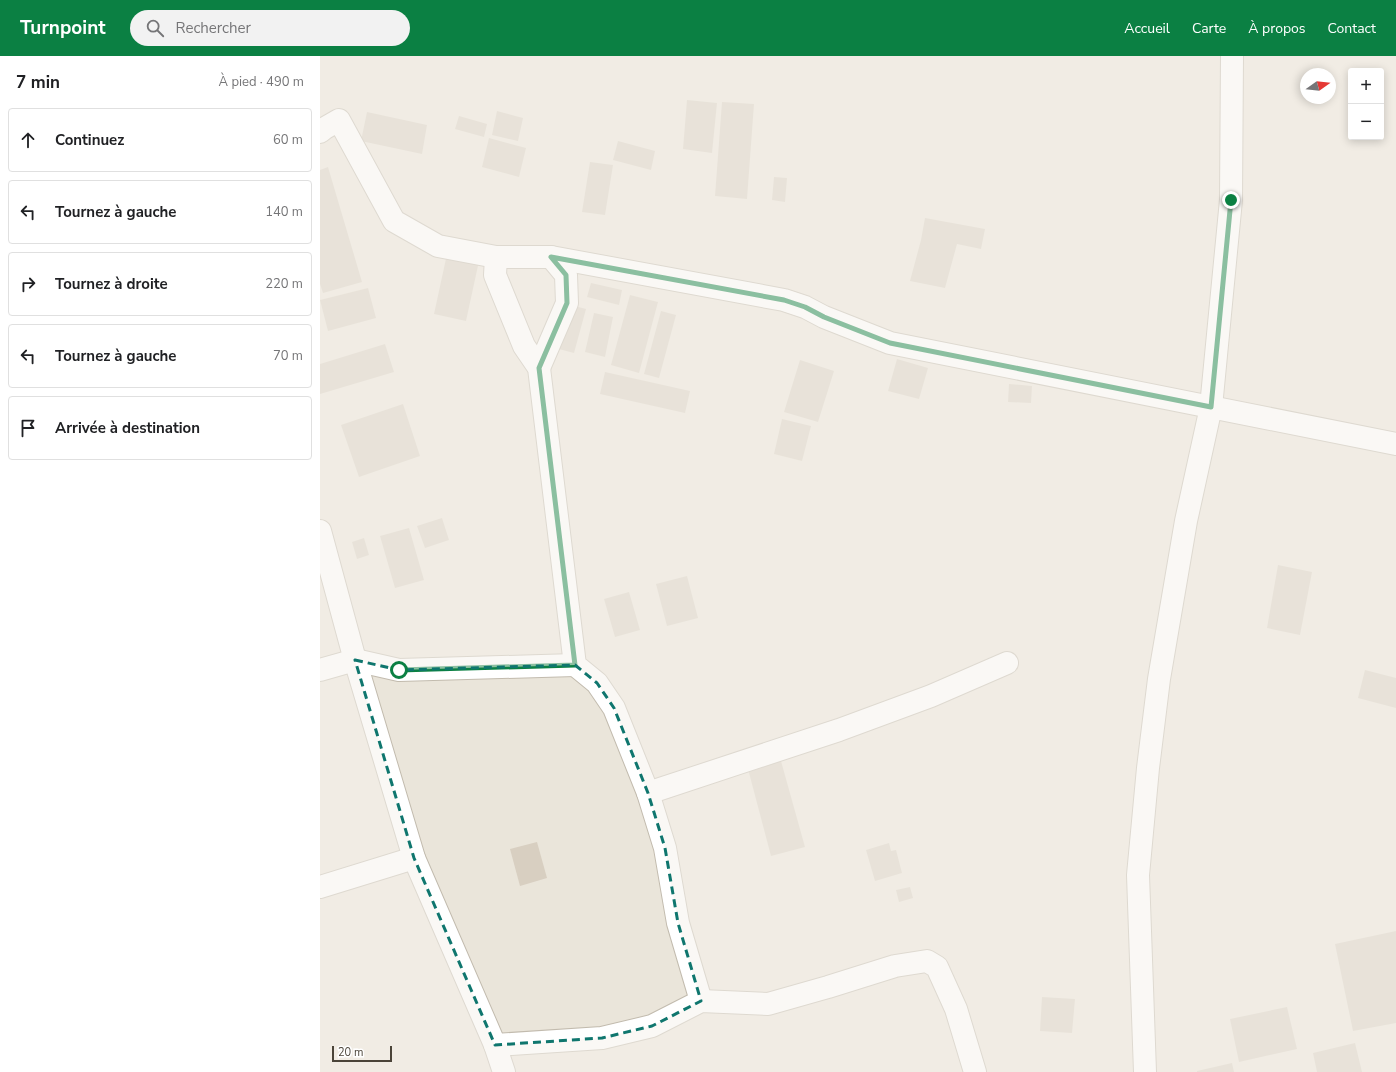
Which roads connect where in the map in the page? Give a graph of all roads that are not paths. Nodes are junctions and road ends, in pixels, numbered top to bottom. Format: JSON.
{"nodes":[{"id":1,"x":1232,"y":56,"type":"edge"},
{"id":2,"x":320,"y":132,"type":"edge"},
{"id":3,"x":496,"y":257,"type":"junction"},
{"id":4,"x":551,"y":257,"type":"junction"},
{"id":5,"x":539,"y":368,"type":"junction"},
{"id":6,"x":1211,"y":407,"type":"junction"},
{"id":7,"x":1396,"y":444,"type":"edge"},
{"id":8,"x":320,"y":530,"type":"edge"},
{"id":9,"x":355,"y":660,"type":"junction"},
{"id":10,"x":1007,"y":663,"type":"dead end"},
{"id":11,"x":575,"y":665,"type":"junction"},
{"id":12,"x":320,"y":670,"type":"edge"},
{"id":13,"x":648,"y":793,"type":"junction"},
{"id":14,"x":414,"y":858,"type":"junction"},
{"id":15,"x":320,"y":887,"type":"edge"},
{"id":16,"x":701,"y":1001,"type":"junction"},
{"id":17,"x":495,"y":1044,"type":"junction"},
{"id":18,"x":504,"y":1072,"type":"edge"},
{"id":19,"x":975,"y":1072,"type":"edge"},
{"id":20,"x":1145,"y":1072,"type":"edge"}],
"edges":[{"from":1,"to":6,"type":"street"},
{"from":2,"to":3,"type":"street"},
{"from":3,"to":4,"type":"street"},
{"from":3,"to":5,"type":"street"},
{"from":4,"to":5,"type":"street"},
{"from":4,"to":6,"type":"street"},
{"from":5,"to":11,"type":"street"},
{"from":6,"to":7,"type":"street"},
{"from":6,"to":20,"type":"street"},
{"from":8,"to":9,"type":"street"},
{"from":9,"to":11,"type":"street"},
{"from":9,"to":12,"type":"street"},
{"from":9,"to":14,"type":"street"},
{"from":10,"to":13,"type":"street"},
{"from":11,"to":13,"type":"street"},
{"from":13,"to":16,"type":"street"},
{"from":14,"to":15,"type":"street"},
{"from":14,"to":17,"type":"street"},
{"from":16,"to":17,"type":"street"},
{"from":16,"to":19,"type":"street"},
{"from":17,"to":18,"type":"street"}]}
